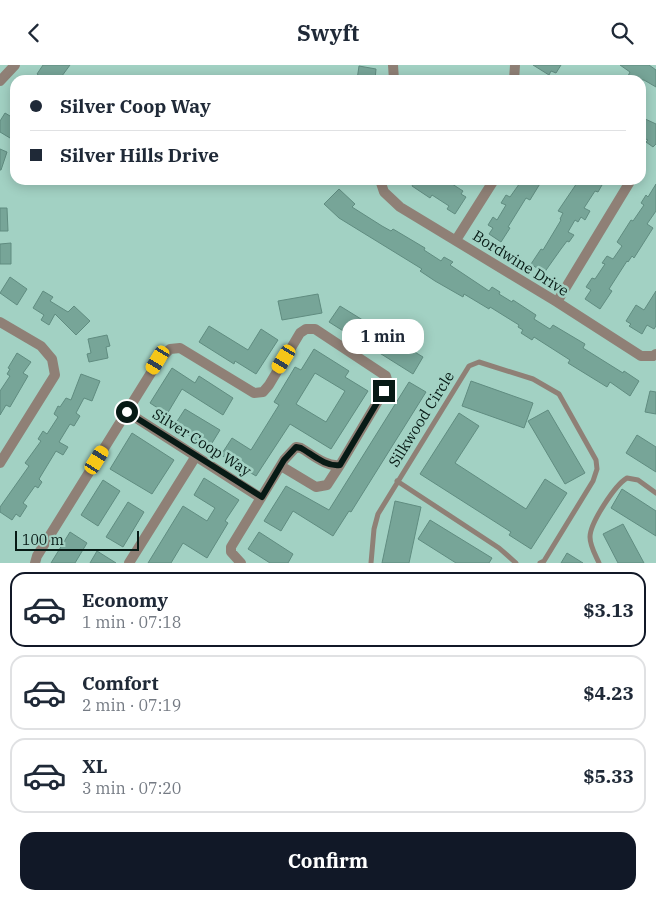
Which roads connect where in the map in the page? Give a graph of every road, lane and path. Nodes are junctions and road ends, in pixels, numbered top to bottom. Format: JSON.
{"nodes":[{"id":1,"x":15,"y":65,"type":"edge"},
{"id":2,"x":1,"y":78,"type":"edge"},
{"id":3,"x":382,"y":185,"type":"edge"},
{"id":4,"x":491,"y":185,"type":"edge"},
{"id":5,"x":628,"y":185,"type":"edge"},
{"id":6,"x":456,"y":240,"type":"junction"},
{"id":7,"x":557,"y":302,"type":"junction"},
{"id":8,"x":0,"y":322,"type":"edge"},
{"id":9,"x":656,"y":354,"type":"edge"},
{"id":10,"x":127,"y":412,"type":"junction"},
{"id":11,"x":196,"y":456,"type":"junction"},
{"id":12,"x":0,"y":463,"type":"edge"},
{"id":13,"x":340,"y":465,"type":"junction"},
{"id":14,"x":281,"y":466,"type":"junction"},
{"id":15,"x":397,"y":481,"type":"junction"},
{"id":16,"x":656,"y":493,"type":"edge"},
{"id":17,"x":262,"y":497,"type":"junction"},
{"id":18,"x":35,"y":563,"type":"edge"},
{"id":19,"x":129,"y":563,"type":"edge"},
{"id":20,"x":242,"y":563,"type":"edge"},
{"id":21,"x":371,"y":563,"type":"edge"},
{"id":22,"x":516,"y":563,"type":"edge"},
{"id":23,"x":540,"y":563,"type":"edge"},
{"id":24,"x":599,"y":563,"type":"edge"}],
"edges":[{"from":1,"to":2,"type":"street"},
{"from":3,"to":6,"type":"street","name":"Bordwine Drive"},
{"from":4,"to":6,"type":"street"},
{"from":5,"to":7,"type":"street"},
{"from":6,"to":7,"type":"street","name":"Bordwine Drive"},
{"from":7,"to":9,"type":"street","name":"Bordwine Drive"},
{"from":8,"to":12,"type":"street"},
{"from":10,"to":11,"type":"street","name":"Silver Coop Way"},
{"from":10,"to":13,"type":"street"},
{"from":10,"to":18,"type":"street"},
{"from":11,"to":17,"type":"street","name":"Silver Coop Way"},
{"from":11,"to":19,"type":"street"},
{"from":13,"to":14,"type":"street"},
{"from":13,"to":14,"type":"street"},
{"from":14,"to":17,"type":"street"},
{"from":15,"to":21,"type":"lane","name":"Silkwood Circle"},
{"from":15,"to":22,"type":"lane"},
{"from":15,"to":23,"type":"lane","name":"Silkwood Circle"},
{"from":16,"to":24,"type":"lane"},
{"from":17,"to":20,"type":"street"}]}
